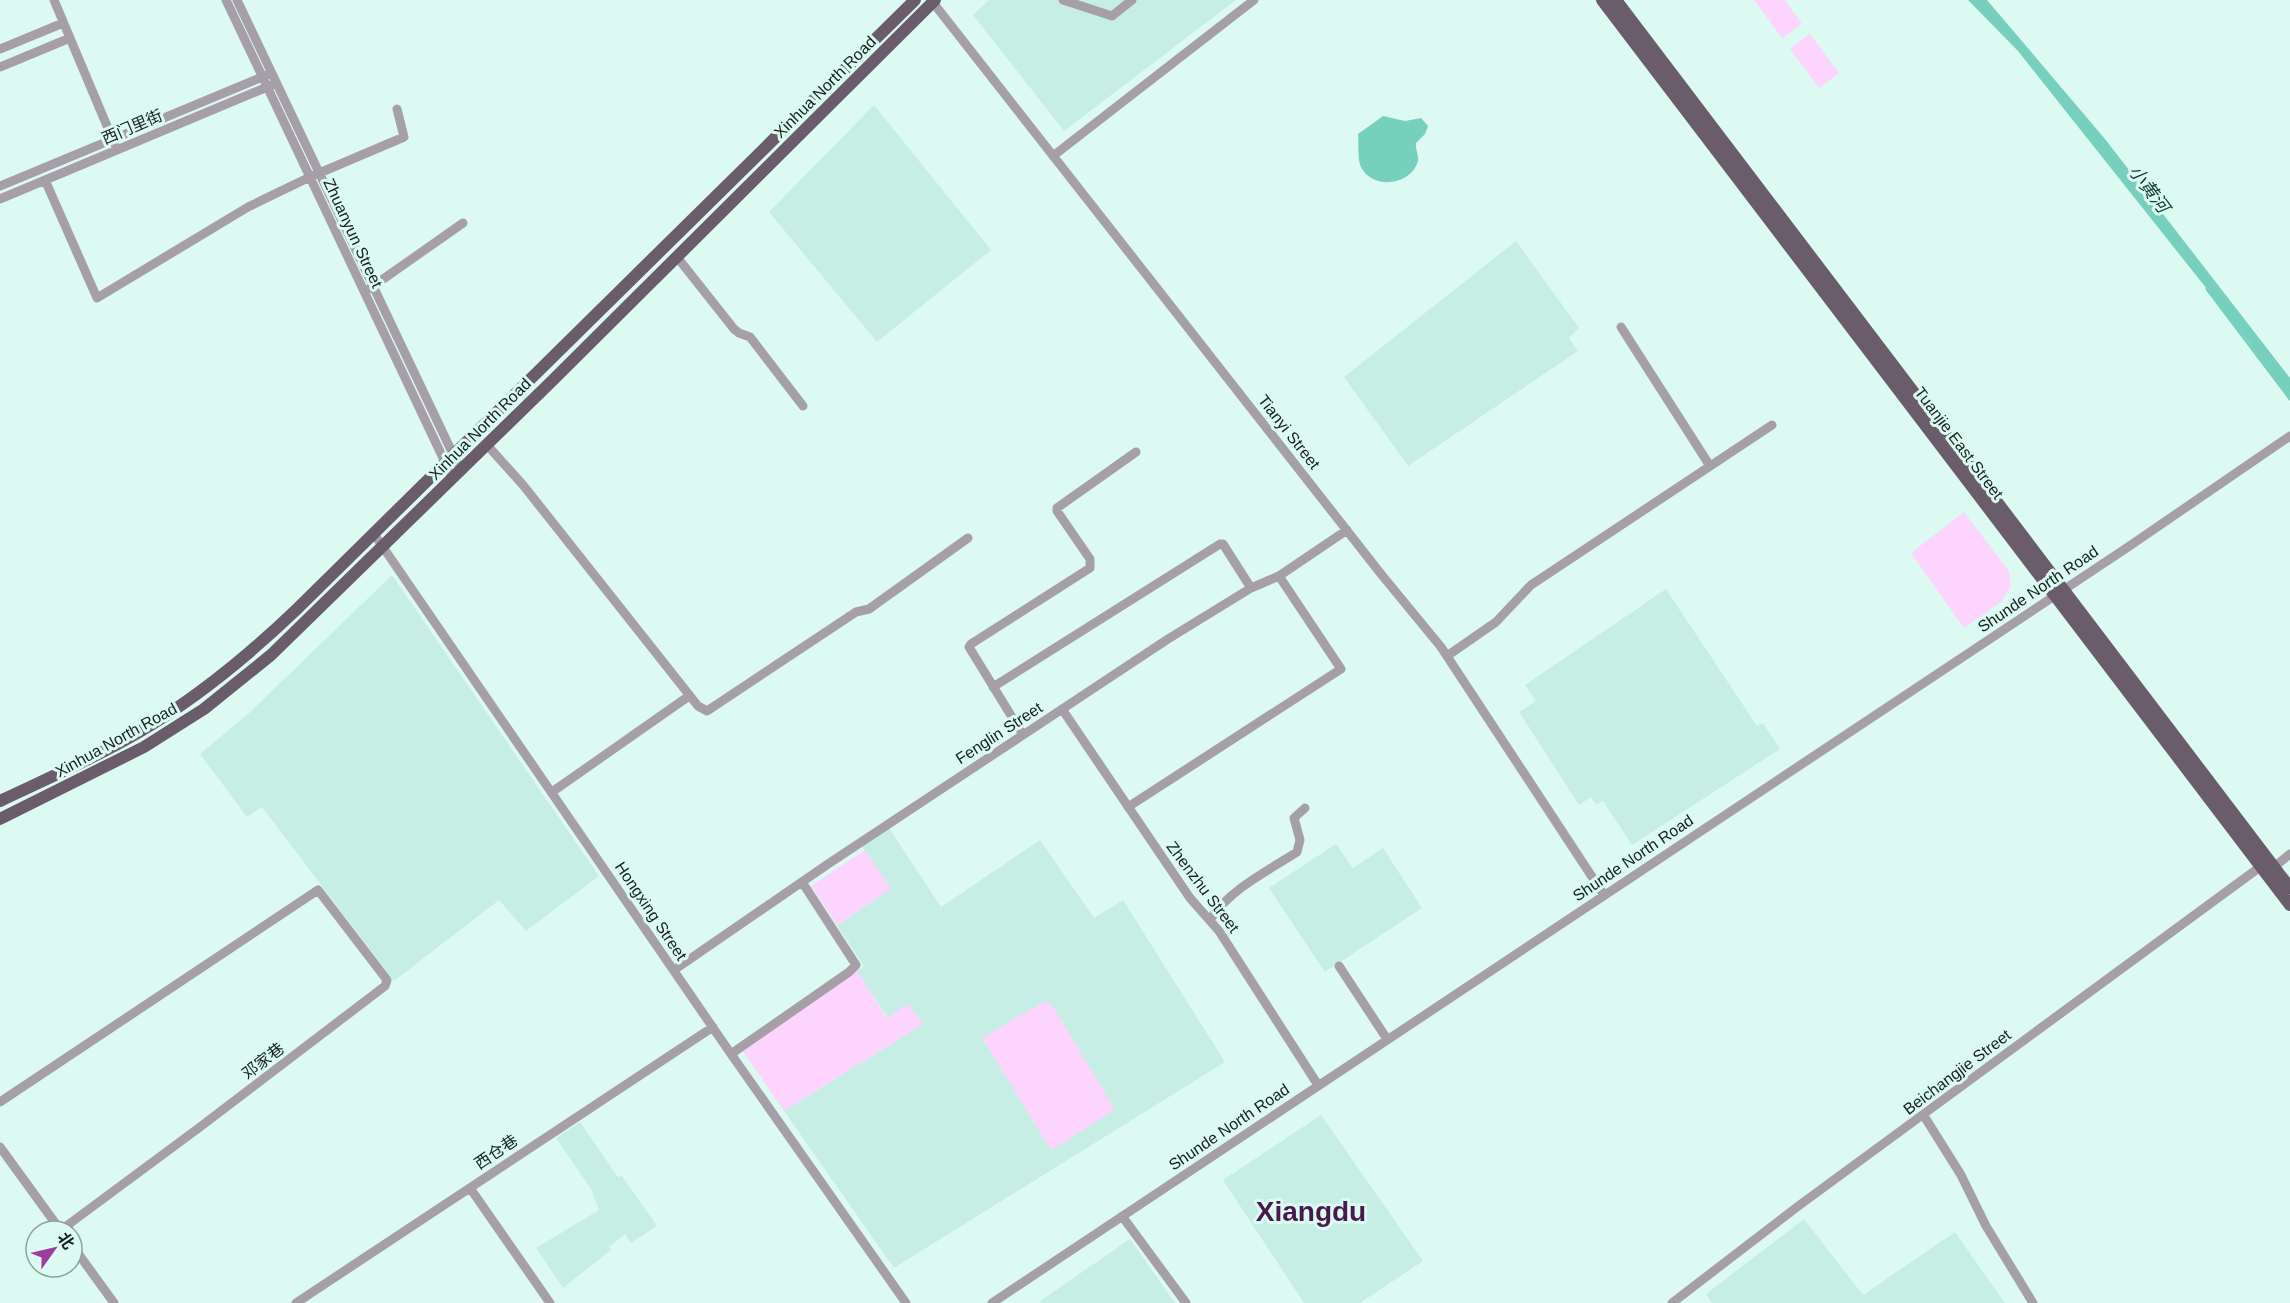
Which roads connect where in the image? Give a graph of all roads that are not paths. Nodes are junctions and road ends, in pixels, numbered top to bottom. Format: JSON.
{"nodes":[{"id":1,"x":54,"y":0,"type":"edge"},
{"id":2,"x":226,"y":0,"type":"edge"},
{"id":3,"x":237,"y":0,"type":"edge"},
{"id":4,"x":915,"y":0,"type":"edge"},
{"id":5,"x":1063,"y":0,"type":"edge"},
{"id":6,"x":1132,"y":0,"type":"edge"},
{"id":7,"x":1254,"y":0,"type":"edge"},
{"id":8,"x":1602,"y":0,"type":"edge"},
{"id":9,"x":1616,"y":0,"type":"edge"},
{"id":10,"x":933,"y":1,"type":"edge"},
{"id":11,"x":63,"y":23,"type":"junction"},
{"id":12,"x":70,"y":38,"type":"junction"},
{"id":13,"x":0,"y":49,"type":"edge"},
{"id":14,"x":0,"y":67,"type":"edge"},
{"id":15,"x":267,"y":75,"type":"junction"},
{"id":16,"x":272,"y":85,"type":"junction"},
{"id":17,"x":397,"y":110,"type":"dead end"},
{"id":18,"x":113,"y":139,"type":"junction"},
{"id":19,"x":117,"y":150,"type":"junction"},
{"id":20,"x":1053,"y":156,"type":"junction"},
{"id":21,"x":320,"y":173,"type":"junction"},
{"id":22,"x":310,"y":177,"type":"junction"},
{"id":23,"x":45,"y":180,"type":"junction"},
{"id":24,"x":0,"y":186,"type":"edge"},
{"id":25,"x":0,"y":198,"type":"edge"},
{"id":26,"x":463,"y":223,"type":"dead end"},
{"id":27,"x":677,"y":257,"type":"junction"},
{"id":28,"x":373,"y":287,"type":"junction"},
{"id":29,"x":365,"y":293,"type":"junction"},
{"id":30,"x":1621,"y":327,"type":"dead end"},
{"id":31,"x":803,"y":406,"type":"dead end"},
{"id":32,"x":1772,"y":425,"type":"dead end"},
{"id":33,"x":2290,"y":436,"type":"edge"},
{"id":34,"x":487,"y":445,"type":"junction"},
{"id":35,"x":1136,"y":452,"type":"dead end"},
{"id":36,"x":449,"y":460,"type":"junction"},
{"id":37,"x":1710,"y":466,"type":"junction"},
{"id":38,"x":457,"y":475,"type":"junction"},
{"id":39,"x":1347,"y":530,"type":"junction"},
{"id":40,"x":374,"y":534,"type":"junction"},
{"id":41,"x":968,"y":538,"type":"dead end"},
{"id":42,"x":383,"y":547,"type":"junction"},
{"id":43,"x":1279,"y":576,"type":"junction"},
{"id":44,"x":1251,"y":588,"type":"junction"},
{"id":45,"x":2059,"y":593,"type":"junction"},
{"id":46,"x":1447,"y":656,"type":"junction"},
{"id":47,"x":993,"y":687,"type":"junction"},
{"id":48,"x":689,"y":696,"type":"junction"},
{"id":49,"x":1062,"y":709,"type":"junction"},
{"id":50,"x":1023,"y":735,"type":"junction"},
{"id":51,"x":552,"y":792,"type":"junction"},
{"id":52,"x":0,"y":801,"type":"edge"},
{"id":53,"x":1128,"y":807,"type":"junction"},
{"id":54,"x":1305,"y":808,"type":"dead end"},
{"id":55,"x":0,"y":819,"type":"edge"},
{"id":56,"x":2290,"y":854,"type":"edge"},
{"id":57,"x":2260,"y":867,"type":"junction"},
{"id":58,"x":2274,"y":867,"type":"junction"},
{"id":59,"x":802,"y":882,"type":"junction"},
{"id":60,"x":2290,"y":888,"type":"edge"},
{"id":61,"x":1604,"y":895,"type":"junction"},
{"id":62,"x":2290,"y":905,"type":"edge"},
{"id":63,"x":1210,"y":920,"type":"junction"},
{"id":64,"x":1339,"y":966,"type":"dead end"},
{"id":65,"x":674,"y":970,"type":"junction"},
{"id":66,"x":713,"y":1027,"type":"junction"},
{"id":67,"x":1387,"y":1039,"type":"junction"},
{"id":68,"x":731,"y":1054,"type":"junction"},
{"id":69,"x":1318,"y":1085,"type":"junction"},
{"id":70,"x":0,"y":1102,"type":"edge"},
{"id":71,"x":1924,"y":1116,"type":"junction"},
{"id":72,"x":0,"y":1147,"type":"edge"},
{"id":73,"x":470,"y":1188,"type":"junction"},
{"id":74,"x":1122,"y":1216,"type":"junction"},
{"id":75,"x":53,"y":1219,"type":"edge"},
{"id":76,"x":76,"y":1219,"type":"edge"},
{"id":77,"x":84,"y":1262,"type":"edge"},
{"id":78,"x":114,"y":1303,"type":"edge"},
{"id":79,"x":296,"y":1303,"type":"edge"},
{"id":80,"x":550,"y":1303,"type":"edge"},
{"id":81,"x":906,"y":1303,"type":"edge"},
{"id":82,"x":992,"y":1303,"type":"edge"},
{"id":83,"x":1186,"y":1303,"type":"edge"},
{"id":84,"x":1672,"y":1303,"type":"edge"},
{"id":85,"x":2033,"y":1303,"type":"edge"}],
"edges":[{"from":1,"to":11,"type":"street"},
{"from":2,"to":15,"type":"street","name":"Zhuanyun Street"},
{"from":3,"to":15,"type":"street","name":"Zhuanyun Street"},
{"from":4,"to":36,"type":"main road","name":"Xinhua North Road"},
{"from":5,"to":6,"type":"street"},
{"from":7,"to":20,"type":"street"},
{"from":8,"to":45,"type":"main road","name":"Tuanjie East Street"},
{"from":9,"to":45,"type":"main road","name":"Tuanjie East Street"},
{"from":10,"to":20,"type":"street","name":"Tianyi Street"},
{"from":10,"to":27,"type":"main road","name":"Xinhua North Road"},
{"from":11,"to":12,"type":"street"},
{"from":11,"to":13,"type":"street"},
{"from":12,"to":14,"type":"street"},
{"from":12,"to":18,"type":"street"},
{"from":15,"to":16,"type":"street","name":"Zhuanyun Street"},
{"from":15,"to":18,"type":"street"},
{"from":16,"to":19,"type":"street","name":"西门里街"},
{"from":16,"to":21,"type":"street","name":"Zhuanyun Street"},
{"from":16,"to":22,"type":"street","name":"Zhuanyun Street"},
{"from":17,"to":21,"type":"street"},
{"from":18,"to":19,"type":"street"},
{"from":18,"to":24,"type":"street"},
{"from":19,"to":23,"type":"street","name":"西门里街"},
{"from":20,"to":39,"type":"street","name":"Tianyi Street"},
{"from":21,"to":22,"type":"street"},
{"from":21,"to":28,"type":"street","name":"Zhuanyun Street"},
{"from":22,"to":23,"type":"street"},
{"from":22,"to":29,"type":"street","name":"Zhuanyun Street"},
{"from":23,"to":25,"type":"street","name":"西门里街"},
{"from":26,"to":28,"type":"street"},
{"from":27,"to":31,"type":"street"},
{"from":27,"to":34,"type":"main road","name":"Xinhua North Road"},
{"from":28,"to":29,"type":"street"},
{"from":28,"to":36,"type":"street","name":"Zhuanyun Street"},
{"from":29,"to":36,"type":"street","name":"Zhuanyun Street"},
{"from":30,"to":37,"type":"street"},
{"from":32,"to":37,"type":"street"},
{"from":33,"to":45,"type":"street","name":"Shunde North Road"},
{"from":34,"to":38,"type":"main road","name":"Xinhua North Road"},
{"from":34,"to":48,"type":"street"},
{"from":35,"to":47,"type":"street"},
{"from":36,"to":38,"type":"street","name":"Zhuanyun Street"},
{"from":36,"to":40,"type":"main road","name":"Xinhua North Road"},
{"from":37,"to":46,"type":"street"},
{"from":38,"to":42,"type":"main road","name":"Xinhua North Road"},
{"from":39,"to":43,"type":"street","name":"Fenglin Street"},
{"from":39,"to":46,"type":"street","name":"Tianyi Street"},
{"from":40,"to":42,"type":"street","name":"Hongxing Street"},
{"from":40,"to":52,"type":"main road","name":"Xinhua North Road"},
{"from":41,"to":48,"type":"street"},
{"from":42,"to":51,"type":"street","name":"Hongxing Street"},
{"from":42,"to":55,"type":"main road","name":"Xinhua North Road"},
{"from":43,"to":44,"type":"street","name":"Fenglin Street"},
{"from":43,"to":53,"type":"street"},
{"from":44,"to":47,"type":"street"},
{"from":44,"to":49,"type":"street","name":"Fenglin Street"},
{"from":45,"to":57,"type":"main road","name":"Tuanjie East Street"},
{"from":45,"to":58,"type":"main road","name":"Tuanjie East Street"},
{"from":45,"to":61,"type":"street","name":"Shunde North Road"},
{"from":46,"to":61,"type":"street","name":"Tianyi Street"},
{"from":47,"to":50,"type":"street"},
{"from":48,"to":51,"type":"street"},
{"from":49,"to":50,"type":"street","name":"Fenglin Street"},
{"from":49,"to":53,"type":"street","name":"Zhenzhu Street"},
{"from":50,"to":59,"type":"street","name":"Fenglin Street"},
{"from":51,"to":65,"type":"street","name":"Hongxing Street"},
{"from":53,"to":63,"type":"street","name":"Zhenzhu Street"},
{"from":54,"to":63,"type":"street"},
{"from":56,"to":58,"type":"street"},
{"from":57,"to":62,"type":"main road","name":"Tuanjie East Street"},
{"from":57,"to":71,"type":"street","name":"Beichangjie Street"},
{"from":58,"to":60,"type":"main road","name":"Tuanjie East Street"},
{"from":59,"to":65,"type":"street","name":"Fenglin Street"},
{"from":59,"to":68,"type":"street"},
{"from":61,"to":67,"type":"street","name":"Shunde North Road"},
{"from":63,"to":69,"type":"street","name":"Zhenzhu Street"},
{"from":64,"to":67,"type":"street"},
{"from":65,"to":66,"type":"street","name":"Hongxing Street"},
{"from":66,"to":68,"type":"street","name":"Hongxing Street"},
{"from":66,"to":73,"type":"street","name":"西仓巷"},
{"from":67,"to":69,"type":"street","name":"Shunde North Road"},
{"from":68,"to":81,"type":"street","name":"Hongxing Street"},
{"from":69,"to":74,"type":"street","name":"Shunde North Road"},
{"from":70,"to":76,"type":"street","name":"邓家巷"},
{"from":71,"to":84,"type":"street","name":"Beichangjie Street"},
{"from":71,"to":85,"type":"street"},
{"from":72,"to":75,"type":"street"},
{"from":73,"to":79,"type":"street","name":"西仓巷"},
{"from":73,"to":80,"type":"street"},
{"from":74,"to":82,"type":"street","name":"Shunde North Road"},
{"from":74,"to":83,"type":"street"},
{"from":77,"to":78,"type":"street"}]}
